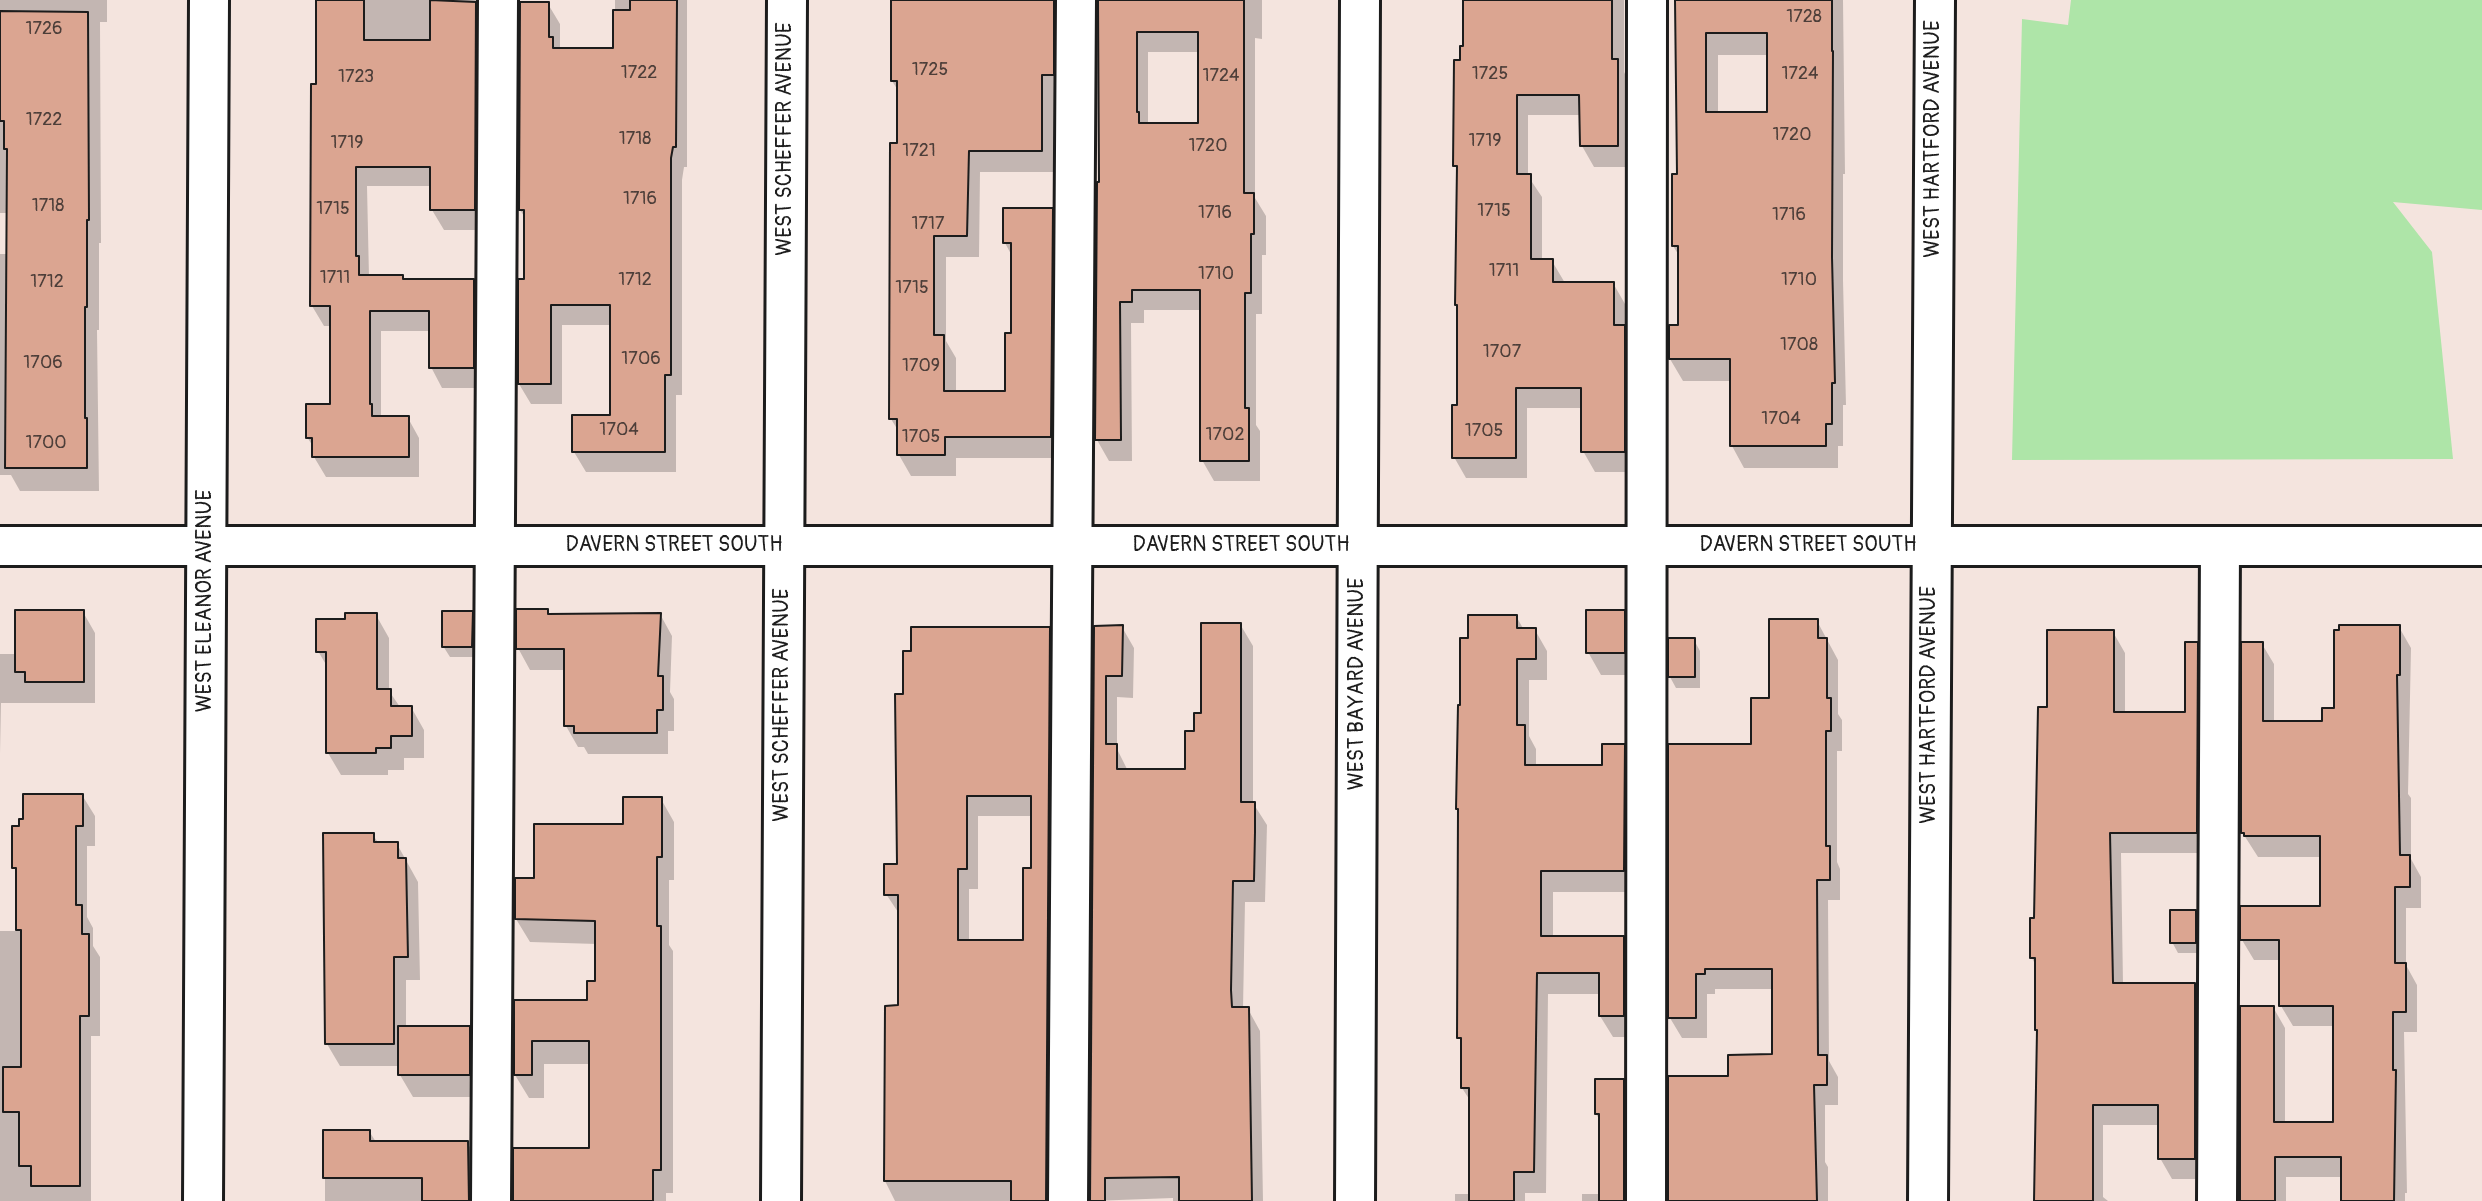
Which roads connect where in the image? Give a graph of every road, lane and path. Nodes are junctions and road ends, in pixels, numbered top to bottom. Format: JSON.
{"nodes":[{"id":1,"x":209,"y":0,"type":"edge"},
{"id":2,"x":498,"y":0,"type":"edge"},
{"id":3,"x":787,"y":0,"type":"edge"},
{"id":4,"x":1076,"y":0,"type":"edge"},
{"id":5,"x":1360,"y":0,"type":"edge"},
{"id":6,"x":1647,"y":0,"type":"edge"},
{"id":7,"x":1935,"y":0,"type":"edge"},
{"id":8,"x":0,"y":546,"type":"edge"},
{"id":9,"x":207,"y":546,"type":"junction"},
{"id":10,"x":496,"y":546,"type":"junction"},
{"id":11,"x":784,"y":546,"type":"junction"},
{"id":12,"x":1073,"y":546,"type":"junction"},
{"id":13,"x":1359,"y":546,"type":"junction"},
{"id":14,"x":1645,"y":546,"type":"junction"},
{"id":15,"x":1931,"y":546,"type":"junction"},
{"id":16,"x":2220,"y":546,"type":"junction"},
{"id":17,"x":2482,"y":546,"type":"edge"},
{"id":18,"x":203,"y":1201,"type":"edge"},
{"id":19,"x":491,"y":1201,"type":"edge"},
{"id":20,"x":781,"y":1201,"type":"edge"},
{"id":21,"x":1068,"y":1201,"type":"edge"},
{"id":22,"x":1355,"y":1201,"type":"edge"},
{"id":23,"x":1646,"y":1201,"type":"edge"},
{"id":24,"x":1928,"y":1201,"type":"edge"},
{"id":25,"x":2217,"y":1201,"type":"edge"}],
"edges":[{"from":1,"to":9,"type":"street","name":"WEST ELEANOR AVENUE"},
{"from":2,"to":10,"type":"street"},
{"from":3,"to":11,"type":"street","name":"WEST SCHEFFER AVENUE"},
{"from":4,"to":12,"type":"street"},
{"from":5,"to":13,"type":"street","name":"WEST BAYARD AVENUE"},
{"from":6,"to":14,"type":"street"},
{"from":7,"to":15,"type":"street","name":"WEST HARTFORD AVENUE"},
{"from":8,"to":9,"type":"street","name":"DAVERN STREET SOUTH"},
{"from":9,"to":10,"type":"street","name":"DAVERN STREET SOUTH"},
{"from":9,"to":18,"type":"street","name":"WEST ELEANOR AVENUE"},
{"from":10,"to":11,"type":"street","name":"DAVERN STREET SOUTH"},
{"from":10,"to":19,"type":"street"},
{"from":11,"to":12,"type":"street","name":"DAVERN STREET SOUTH"},
{"from":11,"to":20,"type":"street","name":"WEST SCHEFFER AVENUE"},
{"from":12,"to":13,"type":"street","name":"DAVERN STREET SOUTH"},
{"from":12,"to":21,"type":"street"},
{"from":13,"to":14,"type":"street","name":"DAVERN STREET SOUTH"},
{"from":13,"to":22,"type":"street","name":"WEST BAYARD AVENUE"},
{"from":14,"to":15,"type":"street","name":"DAVERN STREET SOUTH"},
{"from":14,"to":23,"type":"street"},
{"from":15,"to":16,"type":"street","name":"DAVERN STREET SOUTH"},
{"from":15,"to":24,"type":"street","name":"WEST HARTFORD AVENUE"},
{"from":16,"to":17,"type":"street","name":"DAVERN STREET SOUTH"},
{"from":16,"to":25,"type":"street"}]}
